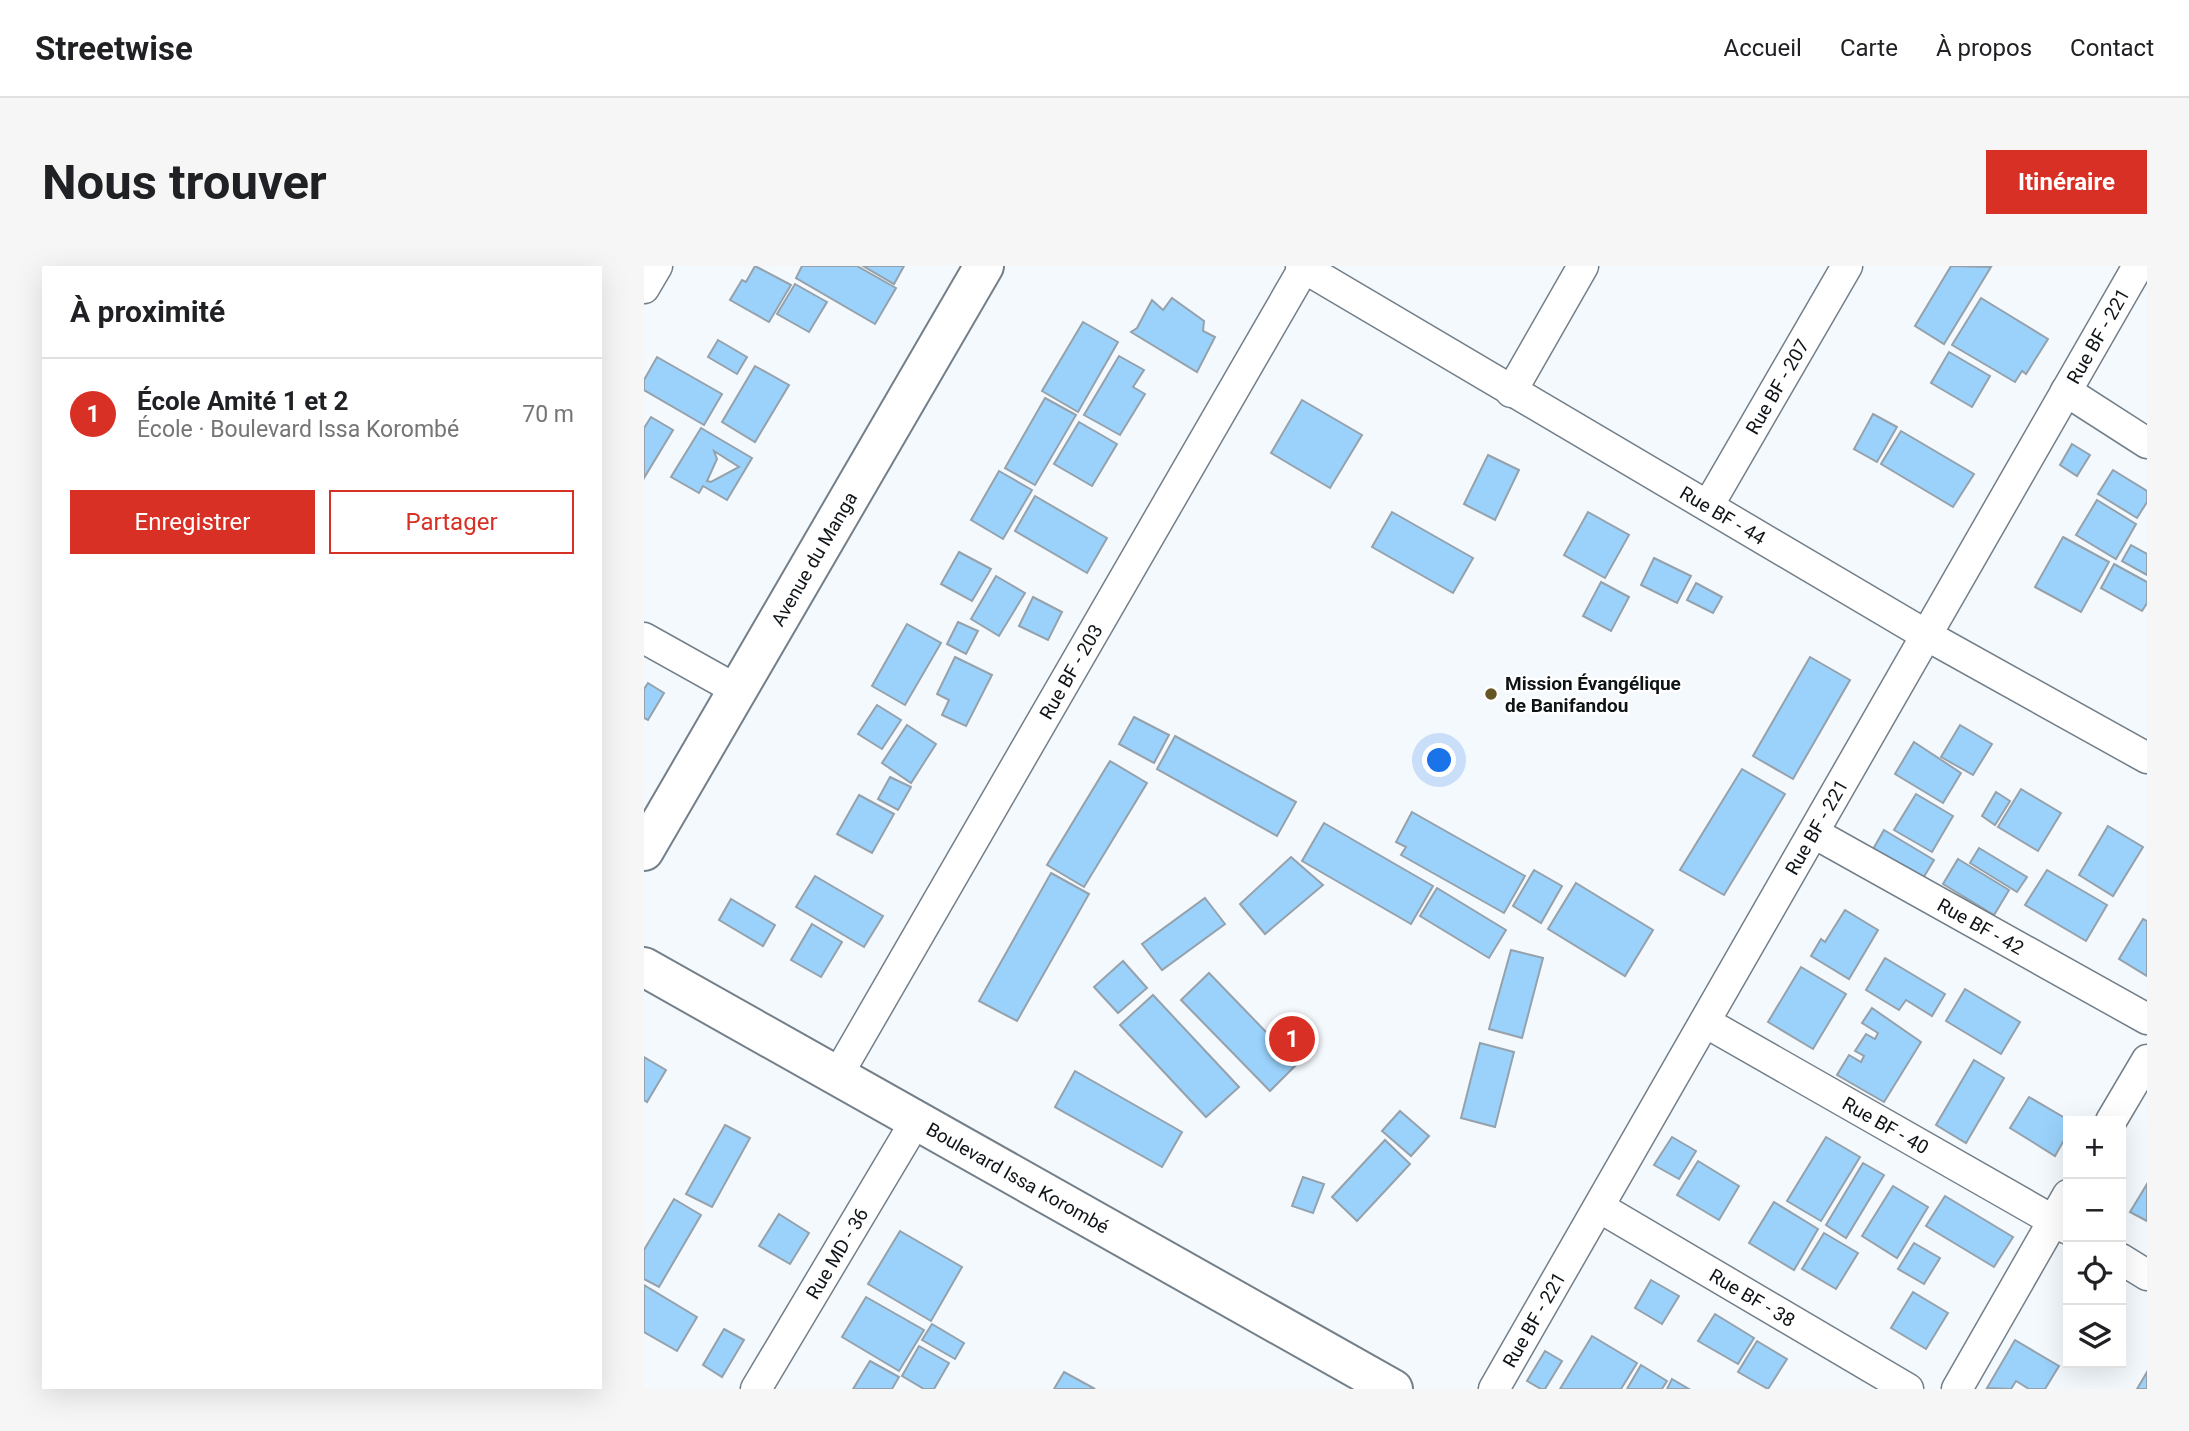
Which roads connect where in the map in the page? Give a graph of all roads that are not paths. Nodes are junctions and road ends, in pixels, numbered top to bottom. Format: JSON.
{"nodes":[{"id":1,"x":657,"y":266,"type":"edge"},
{"id":2,"x":984,"y":266,"type":"edge"},
{"id":3,"x":1303,"y":266,"type":"edge"},
{"id":4,"x":1583,"y":266,"type":"edge"},
{"id":5,"x":1847,"y":266,"type":"edge"},
{"id":6,"x":2138,"y":266,"type":"edge"},
{"id":7,"x":644,"y":288,"type":"edge"},
{"id":8,"x":2066,"y":391,"type":"junction"},
{"id":9,"x":1511,"y":392,"type":"junction"},
{"id":10,"x":2147,"y":443,"type":"edge"},
{"id":11,"x":1708,"y":506,"type":"junction"},
{"id":12,"x":1926,"y":635,"type":"junction"},
{"id":13,"x":644,"y":638,"type":"edge"},
{"id":14,"x":737,"y":690,"type":"junction"},
{"id":15,"x":2141,"y":751,"type":"edge"},
{"id":16,"x":1814,"y":833,"type":"junction"},
{"id":17,"x":644,"y":851,"type":"edge"},
{"id":18,"x":644,"y":967,"type":"edge"},
{"id":19,"x":2147,"y":1018,"type":"edge"},
{"id":20,"x":1705,"y":1022,"type":"junction"},
{"id":21,"x":2147,"y":1060,"type":"edge"},
{"id":22,"x":837,"y":1076,"type":"junction"},
{"id":23,"x":2114,"y":1116,"type":"edge"},
{"id":24,"x":917,"y":1119,"type":"junction"},
{"id":25,"x":1599,"y":1207,"type":"junction"},
{"id":26,"x":2063,"y":1215,"type":"edge"},
{"id":27,"x":2126,"y":1262,"type":"edge"},
{"id":28,"x":2147,"y":1275,"type":"edge"},
{"id":29,"x":756,"y":1389,"type":"edge"},
{"id":30,"x":1392,"y":1389,"type":"edge"},
{"id":31,"x":1494,"y":1389,"type":"edge"},
{"id":32,"x":1908,"y":1389,"type":"edge"},
{"id":33,"x":1957,"y":1389,"type":"edge"}],
"edges":[{"from":1,"to":7,"type":"street"},
{"from":2,"to":14,"type":"street","name":"Avenue du Manga"},
{"from":3,"to":9,"type":"street","name":"Rue BF - 44"},
{"from":3,"to":22,"type":"street","name":"Rue BF - 203"},
{"from":4,"to":9,"type":"street"},
{"from":5,"to":11,"type":"street","name":"Rue BF - 207"},
{"from":6,"to":8,"type":"street","name":"Rue BF - 221"},
{"from":8,"to":10,"type":"street"},
{"from":8,"to":12,"type":"street","name":"Rue BF - 221"},
{"from":9,"to":11,"type":"street","name":"Rue BF - 44"},
{"from":11,"to":12,"type":"street","name":"Rue BF - 44"},
{"from":12,"to":15,"type":"street","name":"Rue BF - 44"},
{"from":12,"to":16,"type":"street","name":"Rue BF - 221"},
{"from":13,"to":14,"type":"street"},
{"from":14,"to":17,"type":"street","name":"Avenue du Manga"},
{"from":16,"to":19,"type":"street","name":"Rue BF - 42"},
{"from":16,"to":20,"type":"street","name":"Rue BF - 221"},
{"from":18,"to":22,"type":"street","name":"Boulevard Issa Korombé"},
{"from":20,"to":25,"type":"street","name":"Rue BF - 221"},
{"from":20,"to":26,"type":"street","name":"Rue BF - 40"},
{"from":21,"to":23,"type":"street"},
{"from":22,"to":24,"type":"street","name":"Boulevard Issa Korombé"},
{"from":24,"to":29,"type":"street","name":"Rue MD - 36"},
{"from":24,"to":30,"type":"street","name":"Boulevard Issa Korombé"},
{"from":25,"to":31,"type":"street","name":"Rue BF - 221"},
{"from":25,"to":32,"type":"street","name":"Rue BF - 38"},
{"from":26,"to":33,"type":"street"},
{"from":27,"to":28,"type":"street"}]}
